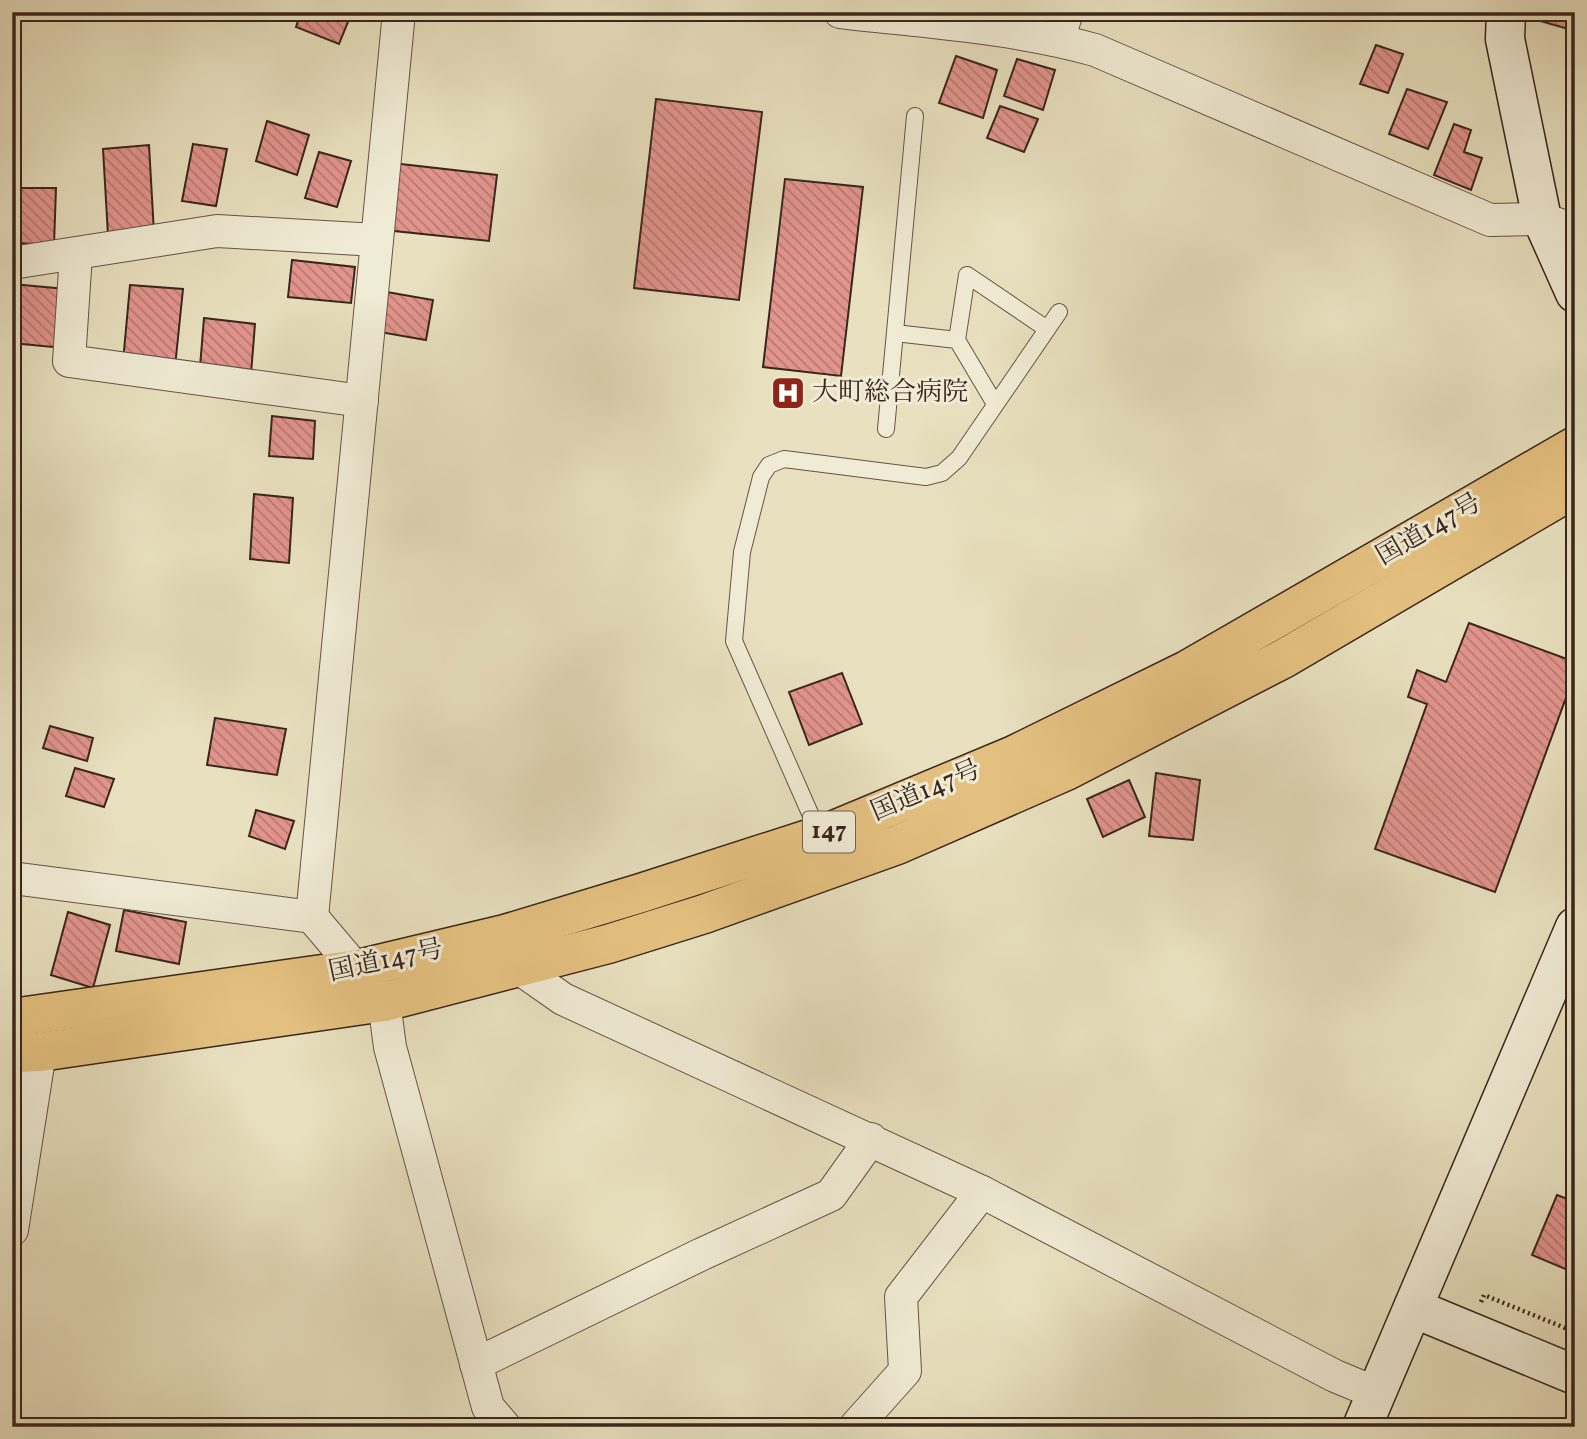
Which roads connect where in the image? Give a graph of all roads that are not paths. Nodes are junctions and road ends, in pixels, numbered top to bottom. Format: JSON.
{"nodes":[{"id":1,"x":399,"y":12,"type":"edge"},
{"id":2,"x":840,"y":12,"type":"edge"},
{"id":3,"x":1506,"y":12,"type":"edge"},
{"id":4,"x":1063,"y":26,"type":"edge"},
{"id":5,"x":915,"y":116,"type":"dead end"},
{"id":6,"x":1559,"y":225,"type":"edge"},
{"id":7,"x":377,"y":240,"type":"junction"},
{"id":8,"x":76,"y":254,"type":"junction"},
{"id":9,"x":12,"y":263,"type":"edge"},
{"id":10,"x":1575,"y":293,"type":"edge"},
{"id":11,"x":1059,"y":312,"type":"dead end"},
{"id":12,"x":1047,"y":329,"type":"junction"},
{"id":13,"x":895,"y":333,"type":"junction"},
{"id":14,"x":957,"y":340,"type":"junction"},
{"id":15,"x":362,"y":401,"type":"junction"},
{"id":16,"x":995,"y":404,"type":"junction"},
{"id":17,"x":886,"y":429,"type":"dead end"},
{"id":18,"x":1575,"y":446,"type":"edge"},
{"id":19,"x":1575,"y":488,"type":"edge"},
{"id":20,"x":825,"y":852,"type":"junction"},
{"id":21,"x":12,"y":878,"type":"edge"},
{"id":22,"x":312,"y":917,"type":"junction"},
{"id":23,"x":1575,"y":927,"type":"edge"},
{"id":24,"x":511,"y":950,"type":"junction"},
{"id":25,"x":358,"y":969,"type":"junction"},
{"id":26,"x":384,"y":1002,"type":"junction"},
{"id":27,"x":12,"y":1018,"type":"edge"},
{"id":28,"x":26,"y":1052,"type":"edge"},
{"id":29,"x":871,"y":1139,"type":"junction"},
{"id":30,"x":982,"y":1192,"type":"junction"},
{"id":31,"x":12,"y":1230,"type":"edge"},
{"id":32,"x":1413,"y":1308,"type":"junction"},
{"id":33,"x":475,"y":1364,"type":"junction"},
{"id":34,"x":1575,"y":1375,"type":"edge"},
{"id":35,"x":1369,"y":1410,"type":"edge"},
{"id":36,"x":491,"y":1420,"type":"edge"},
{"id":37,"x":855,"y":1427,"type":"edge"}],
"edges":[{"from":1,"to":7,"type":"street"},
{"from":2,"to":4,"type":"street"},
{"from":3,"to":6,"type":"street"},
{"from":4,"to":6,"type":"street"},
{"from":5,"to":13,"type":"lane"},
{"from":6,"to":10,"type":"street"},
{"from":7,"to":8,"type":"street"},
{"from":7,"to":15,"type":"street"},
{"from":8,"to":9,"type":"street"},
{"from":8,"to":15,"type":"street"},
{"from":11,"to":12,"type":"lane"},
{"from":12,"to":14,"type":"lane"},
{"from":12,"to":16,"type":"lane"},
{"from":13,"to":14,"type":"lane"},
{"from":13,"to":17,"type":"lane"},
{"from":14,"to":16,"type":"lane"},
{"from":15,"to":22,"type":"street"},
{"from":16,"to":20,"type":"lane"},
{"from":18,"to":20,"type":"highway","name":"国道147号","number":"147"},
{"from":19,"to":20,"type":"highway","name":"国道147号","number":"147"},
{"from":20,"to":24,"type":"highway","name":"国道147号","number":"147"},
{"from":21,"to":22,"type":"street"},
{"from":22,"to":25,"type":"street"},
{"from":23,"to":32,"type":"street"},
{"from":24,"to":25,"type":"highway","name":"国道147号","number":"147"},
{"from":24,"to":26,"type":"highway","name":"国道147号","number":"147"},
{"from":24,"to":29,"type":"street"},
{"from":25,"to":26,"type":"street"},
{"from":25,"to":27,"type":"highway","name":"国道147号","number":"147"},
{"from":26,"to":28,"type":"highway","name":"国道147号","number":"147"},
{"from":26,"to":33,"type":"street"},
{"from":28,"to":31,"type":"street"},
{"from":29,"to":30,"type":"street"},
{"from":29,"to":33,"type":"street"},
{"from":30,"to":35,"type":"street"},
{"from":30,"to":37,"type":"street"},
{"from":32,"to":34,"type":"street"},
{"from":32,"to":35,"type":"street"},
{"from":33,"to":36,"type":"street"}]}
